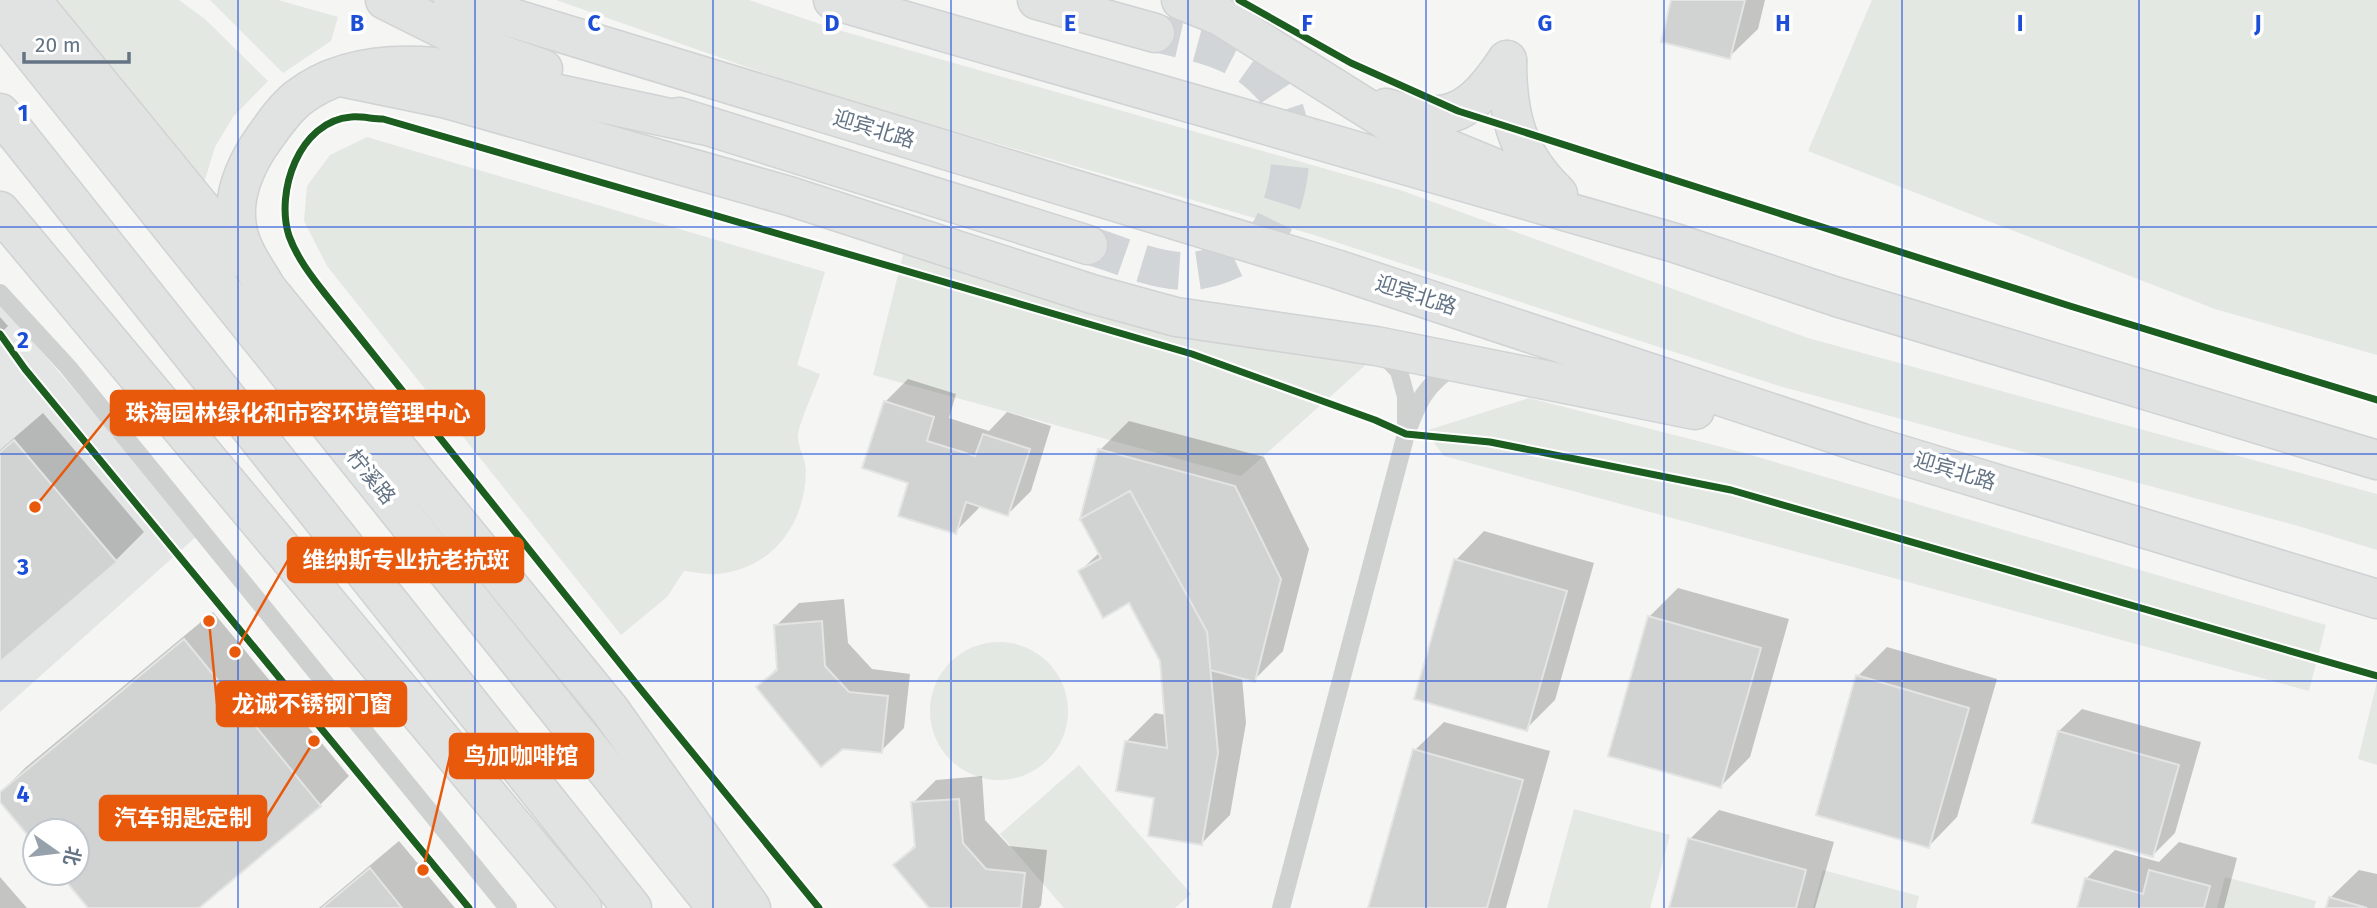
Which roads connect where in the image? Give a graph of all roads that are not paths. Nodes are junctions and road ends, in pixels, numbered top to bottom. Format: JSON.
{"nodes":[{"id":1,"x":31,"y":0,"type":"edge"},
{"id":2,"x":385,"y":0,"type":"edge"},
{"id":3,"x":453,"y":0,"type":"edge"},
{"id":4,"x":833,"y":0,"type":"edge"},
{"id":5,"x":1037,"y":0,"type":"edge"},
{"id":6,"x":1181,"y":0,"type":"edge"},
{"id":7,"x":0,"y":13,"type":"edge"},
{"id":8,"x":1155,"y":33,"type":"tunnel mouth"},
{"id":9,"x":340,"y":77,"type":"junction"},
{"id":10,"x":1342,"y":92,"type":"junction"},
{"id":11,"x":0,"y":113,"type":"edge"},
{"id":12,"x":702,"y":125,"type":"junction"},
{"id":13,"x":1558,"y":194,"type":"junction"},
{"id":14,"x":0,"y":211,"type":"edge"},
{"id":15,"x":1675,"y":243,"type":"junction"},
{"id":16,"x":1088,"y":245,"type":"tunnel mouth"},
{"id":17,"x":267,"y":289,"type":"junction"},
{"id":18,"x":0,"y":293,"type":"edge"},
{"id":19,"x":1376,"y":346,"type":"junction"},
{"id":20,"x":1459,"y":362,"type":"junction"},
{"id":21,"x":1406,"y":434,"type":"junction"},
{"id":22,"x":1862,"y":443,"type":"junction"},
{"id":23,"x":2377,"y":460,"type":"edge"},
{"id":24,"x":2377,"y":599,"type":"edge"},
{"id":25,"x":508,"y":908,"type":"edge"},
{"id":26,"x":582,"y":908,"type":"edge"},
{"id":27,"x":632,"y":908,"type":"edge"},
{"id":28,"x":717,"y":908,"type":"edge"},
{"id":29,"x":751,"y":908,"type":"edge"},
{"id":30,"x":1281,"y":908,"type":"edge"}],
"edges":[{"from":1,"to":17,"type":"main road"},
{"from":2,"to":12,"type":"main road"},
{"from":3,"to":22,"type":"main road","name":"迎宾北路"},
{"from":4,"to":15,"type":"main road"},
{"from":5,"to":8,"type":"main road"},
{"from":6,"to":10,"type":"main road"},
{"from":7,"to":28,"type":"main road","name":"柠溪路"},
{"from":9,"to":12,"type":"main road"},
{"from":9,"to":17,"type":"main road"},
{"from":9,"to":19,"type":"main road"},
{"from":10,"to":13,"type":"main road"},
{"from":10,"to":13,"type":"main road"},
{"from":11,"to":27,"type":"main road"},
{"from":12,"to":16,"type":"main road"},
{"from":13,"to":15,"type":"main road"},
{"from":14,"to":26,"type":"main road"},
{"from":15,"to":23,"type":"main road"},
{"from":17,"to":29,"type":"main road"},
{"from":18,"to":25,"type":"lane"},
{"from":19,"to":20,"type":"main road"},
{"from":19,"to":21,"type":"lane"},
{"from":20,"to":21,"type":"lane"},
{"from":20,"to":22,"type":"main road"},
{"from":21,"to":30,"type":"lane"},
{"from":22,"to":24,"type":"main road","name":"迎宾北路"}]}
